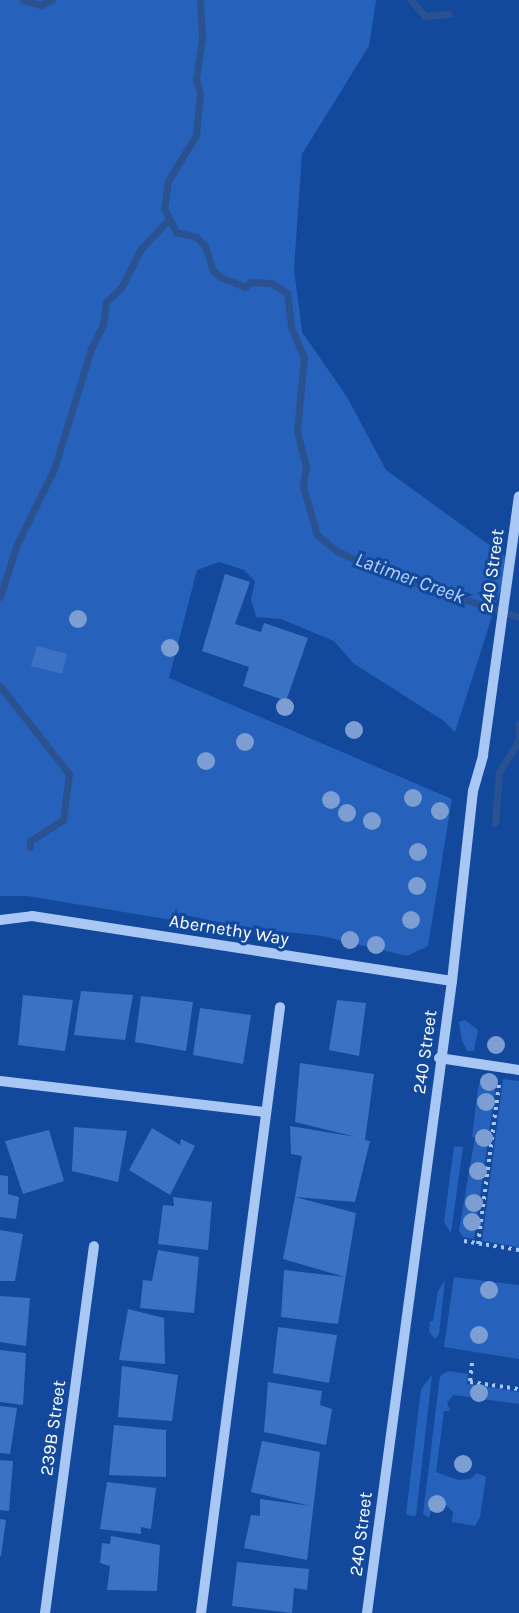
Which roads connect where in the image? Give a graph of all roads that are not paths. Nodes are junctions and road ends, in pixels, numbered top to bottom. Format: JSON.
{"nodes":[{"id":1,"x":519,"y":496,"type":"edge"},
{"id":2,"x":0,"y":920,"type":"edge"},
{"id":3,"x":452,"y":981,"type":"junction"},
{"id":4,"x":280,"y":1007,"type":"dead end"},
{"id":5,"x":440,"y":1058,"type":"junction"},
{"id":6,"x":519,"y":1070,"type":"edge"},
{"id":7,"x":0,"y":1081,"type":"edge"},
{"id":8,"x":265,"y":1112,"type":"junction"},
{"id":9,"x":94,"y":1246,"type":"dead end"},
{"id":10,"x":45,"y":1613,"type":"edge"},
{"id":11,"x":201,"y":1613,"type":"edge"},
{"id":12,"x":367,"y":1613,"type":"edge"}],
"edges":[{"from":1,"to":3,"type":"street","name":"240 Street"},
{"from":2,"to":3,"type":"street","name":"Abernethy Way"},
{"from":3,"to":5,"type":"street","name":"240 Street"},
{"from":4,"to":8,"type":"street"},
{"from":5,"to":6,"type":"street"},
{"from":5,"to":12,"type":"street","name":"240 Street"},
{"from":7,"to":8,"type":"street"},
{"from":8,"to":11,"type":"street"},
{"from":9,"to":10,"type":"street","name":"239B Street"}]}
